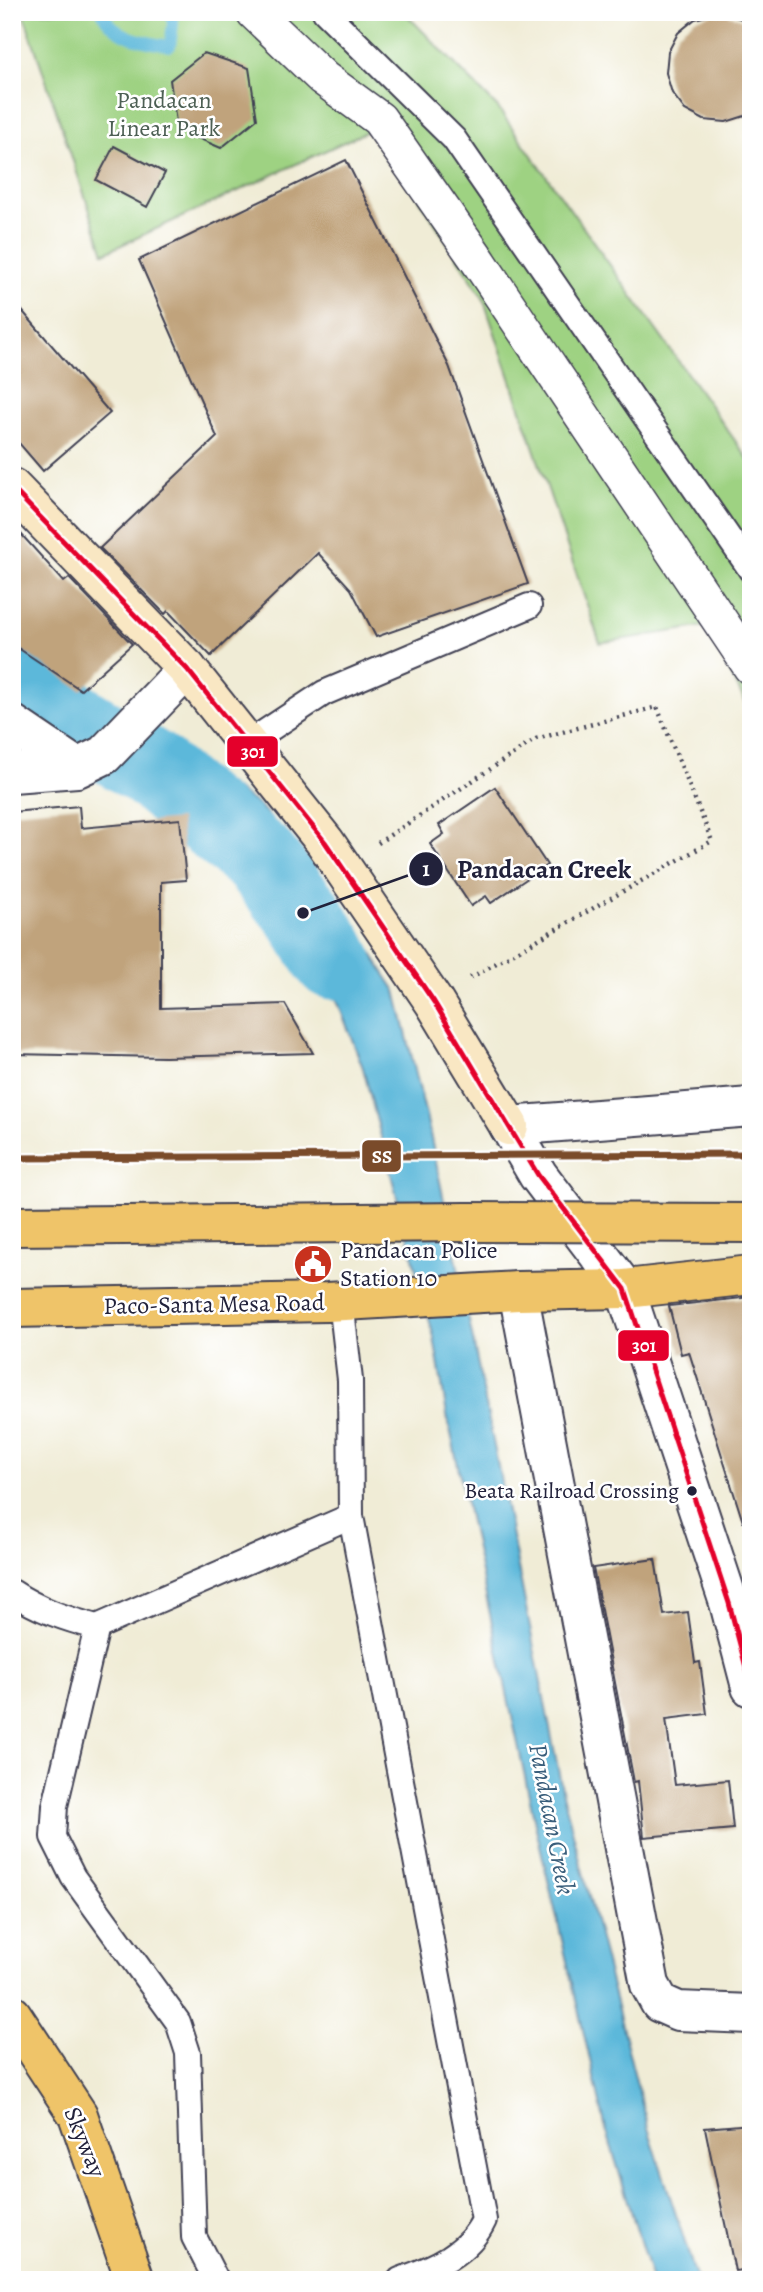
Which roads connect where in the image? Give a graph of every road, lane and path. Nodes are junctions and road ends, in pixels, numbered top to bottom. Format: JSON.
{"nodes":[{"id":1,"x":254,"y":12,"type":"edge"},
{"id":2,"x":325,"y":12,"type":"edge"},
{"id":3,"x":12,"y":488,"type":"edge"},
{"id":4,"x":751,"y":570,"type":"edge"},
{"id":5,"x":529,"y":606,"type":"dead end"},
{"id":6,"x":751,"y":667,"type":"edge"},
{"id":7,"x":187,"y":669,"type":"junction"},
{"id":8,"x":12,"y":724,"type":"edge"},
{"id":9,"x":247,"y":744,"type":"junction"},
{"id":10,"x":90,"y":761,"type":"junction"},
{"id":11,"x":12,"y":773,"type":"edge"},
{"id":12,"x":342,"y":867,"type":"junction"},
{"id":13,"x":434,"y":1002,"type":"junction"},
{"id":14,"x":751,"y":1107,"type":"edge"},
{"id":15,"x":509,"y":1126,"type":"junction"},
{"id":16,"x":751,"y":1223,"type":"edge"},
{"id":17,"x":12,"y":1226,"type":"edge"},
{"id":18,"x":751,"y":1275,"type":"edge"},
{"id":19,"x":625,"y":1289,"type":"junction"},
{"id":20,"x":518,"y":1291,"type":"junction"},
{"id":21,"x":341,"y":1301,"type":"junction"},
{"id":22,"x":12,"y":1308,"type":"edge"},
{"id":23,"x":351,"y":1517,"type":"junction"},
{"id":24,"x":12,"y":1592,"type":"edge"},
{"id":25,"x":740,"y":1601,"type":"edge"},
{"id":26,"x":97,"y":1627,"type":"junction"},
{"id":27,"x":751,"y":1687,"type":"edge"},
{"id":28,"x":751,"y":2014,"type":"edge"},
{"id":29,"x":12,"y":2015,"type":"edge"},
{"id":30,"x":135,"y":2280,"type":"edge"},
{"id":31,"x":216,"y":2280,"type":"edge"},
{"id":32,"x":400,"y":2280,"type":"edge"}],
"edges":[{"from":1,"to":6,"type":"street"},
{"from":2,"to":4,"type":"lane"},
{"from":3,"to":7,"type":"main road"},
{"from":5,"to":9,"type":"lane"},
{"from":7,"to":9,"type":"main road"},
{"from":7,"to":10,"type":"street"},
{"from":8,"to":10,"type":"street"},
{"from":9,"to":12,"type":"main road"},
{"from":10,"to":11,"type":"street"},
{"from":12,"to":13,"type":"main road"},
{"from":12,"to":13,"type":"path"},
{"from":13,"to":15,"type":"main road"},
{"from":14,"to":15,"type":"street"},
{"from":15,"to":19,"type":"street"},
{"from":16,"to":17,"type":"main road","bridge":true},
{"from":18,"to":19,"type":"main road","name":"Paco-Santa Mesa Road"},
{"from":19,"to":20,"type":"main road","name":"Paco-Santa Mesa Road"},
{"from":19,"to":25,"type":"street"},
{"from":20,"to":21,"type":"main road","name":"Paco-Santa Mesa Road"},
{"from":20,"to":28,"type":"street"},
{"from":21,"to":22,"type":"main road","name":"Paco-Santa Mesa Road"},
{"from":21,"to":23,"type":"lane"},
{"from":23,"to":26,"type":"lane"},
{"from":23,"to":32,"type":"lane"},
{"from":24,"to":26,"type":"lane"},
{"from":25,"to":27,"type":"street"},
{"from":26,"to":31,"type":"lane"},
{"from":29,"to":30,"type":"main road","name":"Skyway"}]}
